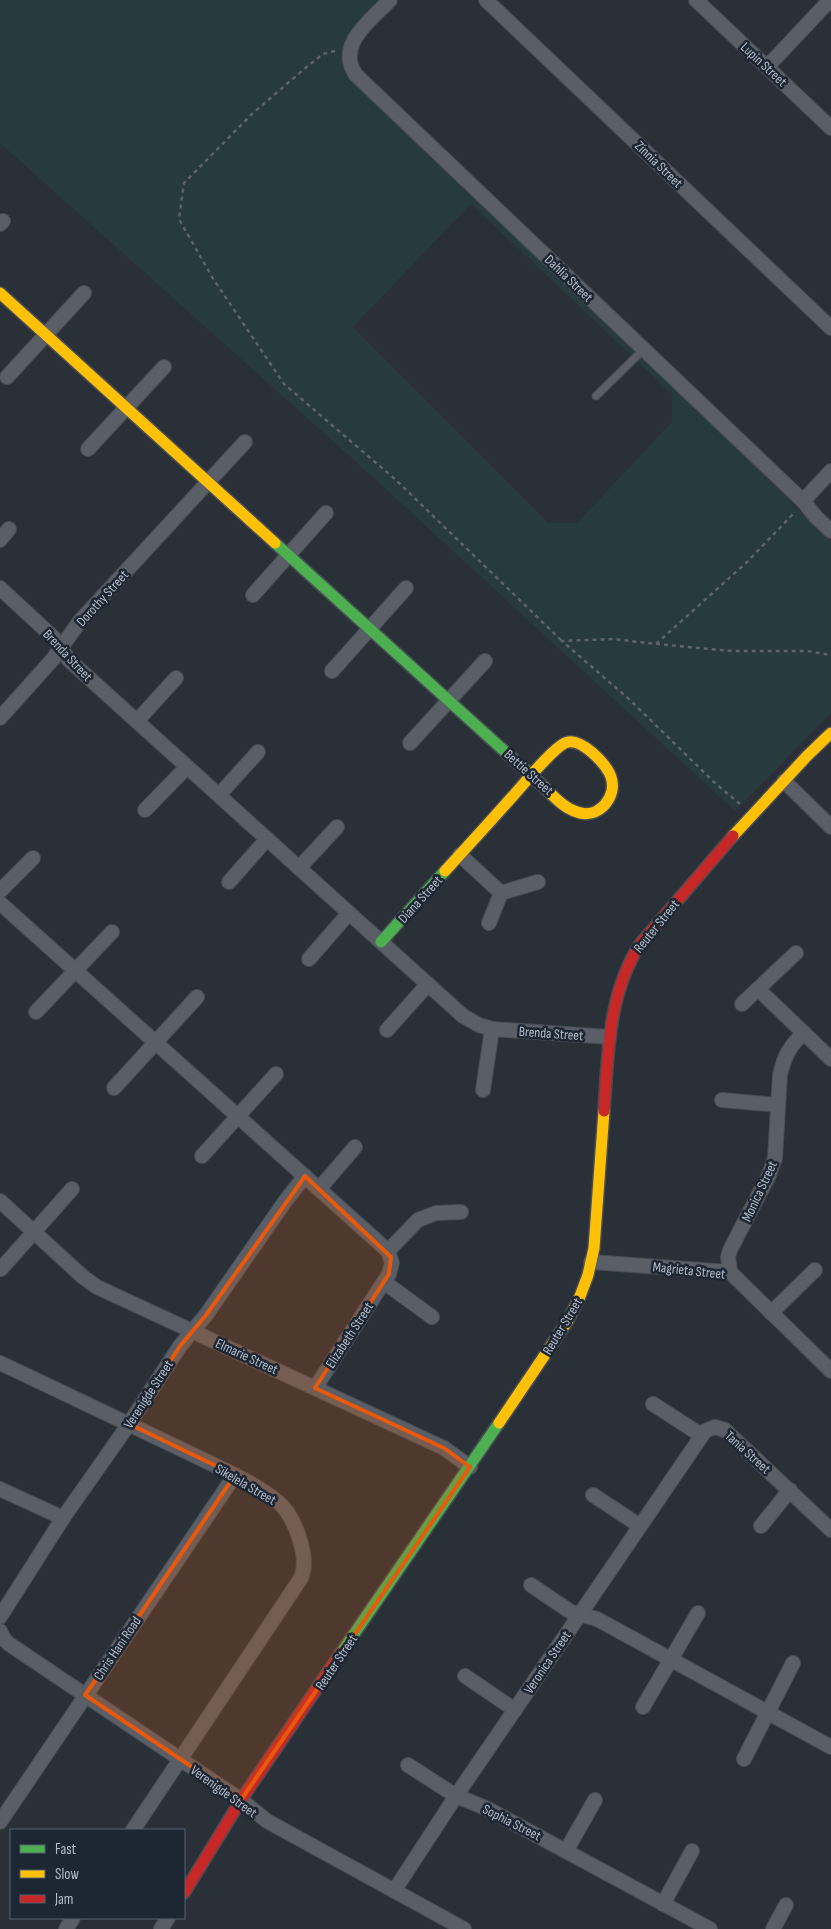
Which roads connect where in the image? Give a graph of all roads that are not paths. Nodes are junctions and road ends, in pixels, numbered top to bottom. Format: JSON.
{"nodes":[{"id":1,"x":390,"y":0,"type":"edge"},
{"id":2,"x":486,"y":0,"type":"edge"},
{"id":3,"x":696,"y":0,"type":"edge"},
{"id":4,"x":830,"y":0,"type":"edge"},
{"id":5,"x":767,"y":67,"type":"junction"},
{"id":6,"x":831,"y":128,"type":"edge"},
{"id":7,"x":84,"y":293,"type":"dead end"},
{"id":8,"x":0,"y":294,"type":"edge"},
{"id":9,"x":831,"y":328,"type":"edge"},
{"id":10,"x":46,"y":335,"type":"junction"},
{"id":11,"x":644,"y":349,"type":"junction"},
{"id":12,"x":164,"y":367,"type":"dead end"},
{"id":13,"x":7,"y":377,"type":"dead end"},
{"id":14,"x":596,"y":396,"type":"dead end"},
{"id":15,"x":126,"y":408,"type":"junction"},
{"id":16,"x":245,"y":442,"type":"dead end"},
{"id":17,"x":88,"y":449,"type":"dead end"},
{"id":18,"x":831,"y":471,"type":"edge"},
{"id":19,"x":208,"y":482,"type":"junction"},
{"id":20,"x":803,"y":501,"type":"junction"},
{"id":21,"x":326,"y":514,"type":"dead end"},
{"id":22,"x":831,"y":531,"type":"edge"},
{"id":23,"x":289,"y":555,"type":"junction"},
{"id":24,"x":0,"y":588,"type":"edge"},
{"id":25,"x":406,"y":588,"type":"dead end"},
{"id":26,"x":254,"y":596,"type":"dead end"},
{"id":27,"x":370,"y":628,"type":"junction"},
{"id":28,"x":60,"y":647,"type":"junction"},
{"id":29,"x":485,"y":661,"type":"dead end"},
{"id":30,"x":332,"y":671,"type":"dead end"},
{"id":31,"x":176,"y":678,"type":"dead end"},
{"id":32,"x":450,"y":700,"type":"junction"},
{"id":33,"x":0,"y":718,"type":"edge"},
{"id":34,"x":137,"y":721,"type":"junction"},
{"id":35,"x":831,"y":733,"type":"edge"},
{"id":36,"x":410,"y":743,"type":"dead end"},
{"id":37,"x":258,"y":752,"type":"dead end"},
{"id":38,"x":187,"y":766,"type":"junction"},
{"id":39,"x":533,"y":775,"type":"junction"},
{"id":40,"x":784,"y":781,"type":"junction"},
{"id":41,"x":219,"y":795,"type":"junction"},
{"id":42,"x":146,"y":810,"type":"dead end"},
{"id":43,"x":337,"y":827,"type":"dead end"},
{"id":44,"x":831,"y":827,"type":"edge"},
{"id":45,"x":268,"y":839,"type":"junction"},
{"id":46,"x":460,"y":855,"type":"junction"},
{"id":47,"x":33,"y":858,"type":"dead end"},
{"id":48,"x":299,"y":868,"type":"junction"},
{"id":49,"x":229,"y":882,"type":"dead end"},
{"id":50,"x":538,"y":882,"type":"dead end"},
{"id":51,"x":0,"y":891,"type":"edge"},
{"id":52,"x":501,"y":893,"type":"junction"},
{"id":53,"x":0,"y":903,"type":"edge"},
{"id":54,"x":349,"y":913,"type":"junction"},
{"id":55,"x":489,"y":923,"type":"dead end"},
{"id":56,"x":112,"y":932,"type":"dead end"},
{"id":57,"x":381,"y":942,"type":"junction"},
{"id":58,"x":796,"y":953,"type":"dead end"},
{"id":59,"x":309,"y":959,"type":"dead end"},
{"id":60,"x":75,"y":971,"type":"junction"},
{"id":61,"x":428,"y":984,"type":"junction"},
{"id":62,"x":758,"y":989,"type":"junction"},
{"id":63,"x":197,"y":997,"type":"dead end"},
{"id":64,"x":742,"y":1004,"type":"dead end"},
{"id":65,"x":36,"y":1012,"type":"dead end"},
{"id":66,"x":492,"y":1029,"type":"junction"},
{"id":67,"x":387,"y":1030,"type":"dead end"},
{"id":68,"x":804,"y":1033,"type":"junction"},
{"id":69,"x":609,"y":1037,"type":"junction"},
{"id":70,"x":156,"y":1042,"type":"junction"},
{"id":71,"x":831,"y":1059,"type":"edge"},
{"id":72,"x":276,"y":1074,"type":"dead end"},
{"id":73,"x":114,"y":1088,"type":"dead end"},
{"id":74,"x":483,"y":1090,"type":"dead end"},
{"id":75,"x":722,"y":1100,"type":"dead end"},
{"id":76,"x":778,"y":1106,"type":"junction"},
{"id":77,"x":238,"y":1116,"type":"junction"},
{"id":78,"x":355,"y":1147,"type":"dead end"},
{"id":79,"x":202,"y":1156,"type":"dead end"},
{"id":80,"x":305,"y":1176,"type":"junction"},
{"id":81,"x":72,"y":1188,"type":"dead end"},
{"id":82,"x":319,"y":1189,"type":"junction"},
{"id":83,"x":0,"y":1202,"type":"edge"},
{"id":84,"x":461,"y":1212,"type":"dead end"},
{"id":85,"x":34,"y":1232,"type":"junction"},
{"id":86,"x":388,"y":1251,"type":"junction"},
{"id":87,"x":592,"y":1262,"type":"junction"},
{"id":88,"x":1,"y":1269,"type":"edge"},
{"id":89,"x":815,"y":1270,"type":"dead end"},
{"id":90,"x":730,"y":1272,"type":"junction"},
{"id":91,"x":384,"y":1282,"type":"junction"},
{"id":92,"x":771,"y":1313,"type":"junction"},
{"id":93,"x":432,"y":1317,"type":"dead end"},
{"id":94,"x":193,"y":1330,"type":"junction"},
{"id":95,"x":0,"y":1363,"type":"edge"},
{"id":96,"x":831,"y":1371,"type":"edge"},
{"id":97,"x":315,"y":1388,"type":"junction"},
{"id":98,"x":653,"y":1404,"type":"dead end"},
{"id":99,"x":129,"y":1424,"type":"junction"},
{"id":100,"x":701,"y":1435,"type":"junction"},
{"id":101,"x":470,"y":1467,"type":"junction"},
{"id":102,"x":235,"y":1475,"type":"junction"},
{"id":103,"x":0,"y":1489,"type":"edge"},
{"id":104,"x":790,"y":1490,"type":"junction"},
{"id":105,"x":593,"y":1495,"type":"dead end"},
{"id":106,"x":63,"y":1518,"type":"junction"},
{"id":107,"x":640,"y":1526,"type":"junction"},
{"id":108,"x":761,"y":1526,"type":"dead end"},
{"id":109,"x":831,"y":1530,"type":"edge"},
{"id":110,"x":531,"y":1585,"type":"dead end"},
{"id":111,"x":698,"y":1613,"type":"dead end"},
{"id":112,"x":1,"y":1614,"type":"edge"},
{"id":113,"x":580,"y":1614,"type":"junction"},
{"id":114,"x":0,"y":1632,"type":"edge"},
{"id":115,"x":671,"y":1660,"type":"junction"},
{"id":116,"x":793,"y":1663,"type":"dead end"},
{"id":117,"x":466,"y":1676,"type":"dead end"},
{"id":118,"x":86,"y":1695,"type":"junction"},
{"id":119,"x":643,"y":1707,"type":"dead end"},
{"id":120,"x":515,"y":1710,"type":"junction"},
{"id":121,"x":768,"y":1712,"type":"junction"},
{"id":122,"x":831,"y":1746,"type":"edge"},
{"id":123,"x":181,"y":1759,"type":"junction"},
{"id":124,"x":744,"y":1759,"type":"dead end"},
{"id":125,"x":408,"y":1765,"type":"dead end"},
{"id":126,"x":456,"y":1796,"type":"junction"},
{"id":127,"x":241,"y":1800,"type":"junction"},
{"id":128,"x":595,"y":1800,"type":"dead end"},
{"id":129,"x":0,"y":1822,"type":"edge"},
{"id":130,"x":134,"y":1829,"type":"edge"},
{"id":131,"x":566,"y":1851,"type":"junction"},
{"id":132,"x":692,"y":1851,"type":"dead end"},
{"id":133,"x":185,"y":1891,"type":"edge"},
{"id":134,"x":394,"y":1891,"type":"junction"},
{"id":135,"x":664,"y":1904,"type":"junction"},
{"id":136,"x":786,"y":1905,"type":"dead end"},
{"id":137,"x":464,"y":1929,"type":"edge"},
{"id":138,"x":710,"y":1929,"type":"edge"},
{"id":139,"x":773,"y":1929,"type":"edge"}],
"edges":[{"from":1,"to":11,"type":"street","name":"Dahlia Street"},
{"from":2,"to":9,"type":"street","name":"Zinnia Street"},
{"from":3,"to":5,"type":"street","name":"Lupin Street"},
{"from":4,"to":5,"type":"street"},
{"from":5,"to":6,"type":"street","name":"Lupin Street"},
{"from":7,"to":10,"type":"street"},
{"from":8,"to":10,"type":"street","name":"Bettie Street"},
{"from":10,"to":13,"type":"street"},
{"from":10,"to":15,"type":"street","name":"Bettie Street"},
{"from":11,"to":14,"type":"lane"},
{"from":11,"to":20,"type":"street","name":"Dahlia Street"},
{"from":12,"to":15,"type":"street"},
{"from":15,"to":17,"type":"street"},
{"from":15,"to":19,"type":"street","name":"Bettie Street"},
{"from":16,"to":19,"type":"street"},
{"from":18,"to":20,"type":"street"},
{"from":19,"to":23,"type":"street","name":"Bettie Street"},
{"from":19,"to":28,"type":"street","name":"Dorothy Street"},
{"from":20,"to":22,"type":"street","name":"Dahlia Street"},
{"from":21,"to":23,"type":"street"},
{"from":23,"to":26,"type":"street"},
{"from":23,"to":27,"type":"street","name":"Bettie Street"},
{"from":24,"to":28,"type":"street","name":"Brenda Street"},
{"from":25,"to":27,"type":"street"},
{"from":27,"to":30,"type":"street"},
{"from":27,"to":32,"type":"street","name":"Bettie Street"},
{"from":28,"to":33,"type":"street","name":"Dorothy Street"},
{"from":28,"to":34,"type":"street","name":"Brenda Street"},
{"from":29,"to":32,"type":"street"},
{"from":31,"to":34,"type":"street"},
{"from":32,"to":36,"type":"street"},
{"from":32,"to":39,"type":"street","name":"Bettie Street"},
{"from":34,"to":38,"type":"street","name":"Brenda Street"},
{"from":35,"to":40,"type":"street","name":"Reuter Street"},
{"from":37,"to":41,"type":"street"},
{"from":38,"to":41,"type":"street","name":"Brenda Street"},
{"from":38,"to":42,"type":"street"},
{"from":39,"to":39,"type":"street","name":"Bettie Street"},
{"from":39,"to":46,"type":"street","name":"Diana Street"},
{"from":40,"to":44,"type":"street"},
{"from":40,"to":69,"type":"street","name":"Reuter Street"},
{"from":41,"to":45,"type":"street","name":"Brenda Street"},
{"from":43,"to":48,"type":"street"},
{"from":45,"to":48,"type":"street","name":"Brenda Street"},
{"from":45,"to":49,"type":"street"},
{"from":46,"to":52,"type":"street"},
{"from":46,"to":57,"type":"street","name":"Diana Street"},
{"from":47,"to":51,"type":"street"},
{"from":48,"to":54,"type":"street","name":"Brenda Street"},
{"from":50,"to":52,"type":"street"},
{"from":52,"to":55,"type":"street"},
{"from":53,"to":60,"type":"street"},
{"from":54,"to":57,"type":"street","name":"Brenda Street"},
{"from":54,"to":59,"type":"street"},
{"from":56,"to":60,"type":"street"},
{"from":57,"to":61,"type":"street","name":"Brenda Street"},
{"from":58,"to":62,"type":"street"},
{"from":60,"to":65,"type":"street"},
{"from":60,"to":70,"type":"street"},
{"from":61,"to":66,"type":"street","name":"Brenda Street"},
{"from":61,"to":67,"type":"street"},
{"from":62,"to":64,"type":"street"},
{"from":62,"to":68,"type":"street"},
{"from":63,"to":70,"type":"street"},
{"from":66,"to":69,"type":"street","name":"Brenda Street"},
{"from":66,"to":74,"type":"street"},
{"from":68,"to":71,"type":"street"},
{"from":68,"to":76,"type":"street","name":"Monica Street"},
{"from":69,"to":87,"type":"street","name":"Reuter Street"},
{"from":70,"to":73,"type":"street"},
{"from":70,"to":77,"type":"street"},
{"from":72,"to":77,"type":"street"},
{"from":75,"to":76,"type":"street"},
{"from":76,"to":90,"type":"street","name":"Monica Street"},
{"from":77,"to":79,"type":"street"},
{"from":77,"to":80,"type":"street"},
{"from":78,"to":82,"type":"street"},
{"from":80,"to":82,"type":"street"},
{"from":80,"to":94,"type":"street","name":"Verenigde Street"},
{"from":81,"to":85,"type":"street"},
{"from":82,"to":86,"type":"street"},
{"from":83,"to":85,"type":"street","name":"Elmarie Street"},
{"from":84,"to":86,"type":"street"},
{"from":85,"to":88,"type":"street"},
{"from":85,"to":94,"type":"street","name":"Elmarie Street"},
{"from":86,"to":91,"type":"street","name":"Elizabeth Street"},
{"from":87,"to":90,"type":"street","name":"Magrieta Street"},
{"from":87,"to":101,"type":"street","name":"Reuter Street"},
{"from":89,"to":92,"type":"street"},
{"from":90,"to":92,"type":"street","name":"Magrieta Street"},
{"from":91,"to":93,"type":"street"},
{"from":91,"to":97,"type":"street","name":"Elizabeth Street"},
{"from":92,"to":96,"type":"street","name":"Magrieta Street"},
{"from":94,"to":97,"type":"street","name":"Elmarie Street"},
{"from":94,"to":99,"type":"street","name":"Verenigde Street"},
{"from":95,"to":99,"type":"street","name":"Sikelela Street"},
{"from":97,"to":101,"type":"street","name":"Elmarie Street"},
{"from":98,"to":100,"type":"street"},
{"from":99,"to":102,"type":"street","name":"Sikelela Street"},
{"from":99,"to":106,"type":"street","name":"Verenigde Street"},
{"from":100,"to":104,"type":"street","name":"Tania Street"},
{"from":100,"to":107,"type":"street","name":"Veronica Street"},
{"from":101,"to":127,"type":"street","name":"Reuter Street"},
{"from":102,"to":118,"type":"street","name":"Chris Hani Road"},
{"from":102,"to":123,"type":"street","name":"Sikelela Street"},
{"from":103,"to":106,"type":"street"},
{"from":104,"to":108,"type":"street"},
{"from":104,"to":109,"type":"street","name":"Tania Street"},
{"from":105,"to":107,"type":"street"},
{"from":106,"to":112,"type":"street","name":"Verenigde Street"},
{"from":107,"to":113,"type":"street","name":"Veronica Street"},
{"from":110,"to":113,"type":"street","name":"Veronica Street"},
{"from":111,"to":115,"type":"street"},
{"from":113,"to":115,"type":"street"},
{"from":113,"to":120,"type":"street","name":"Veronica Street"},
{"from":114,"to":118,"type":"street","name":"Verenigde Street"},
{"from":115,"to":119,"type":"street"},
{"from":115,"to":121,"type":"street"},
{"from":116,"to":121,"type":"street"},
{"from":117,"to":120,"type":"street"},
{"from":118,"to":123,"type":"street","name":"Verenigde Street"},
{"from":118,"to":129,"type":"street","name":"Chris Hani Road"},
{"from":120,"to":126,"type":"street","name":"Veronica Street"},
{"from":121,"to":122,"type":"street"},
{"from":121,"to":124,"type":"street"},
{"from":123,"to":127,"type":"street","name":"Verenigde Street"},
{"from":123,"to":130,"type":"street","name":"Sikelela Street"},
{"from":125,"to":126,"type":"street"},
{"from":126,"to":131,"type":"street","name":"Sophia Street"},
{"from":126,"to":134,"type":"street","name":"Veronica Street"},
{"from":127,"to":133,"type":"street","name":"Reuter Street"},
{"from":127,"to":134,"type":"street","name":"Verenigde Street"},
{"from":128,"to":131,"type":"street"},
{"from":131,"to":135,"type":"street","name":"Sophia Street"},
{"from":132,"to":135,"type":"street"},
{"from":134,"to":137,"type":"street","name":"Verenigde Street"},
{"from":135,"to":138,"type":"street","name":"Sophia Street"},
{"from":136,"to":139,"type":"street"}]}
